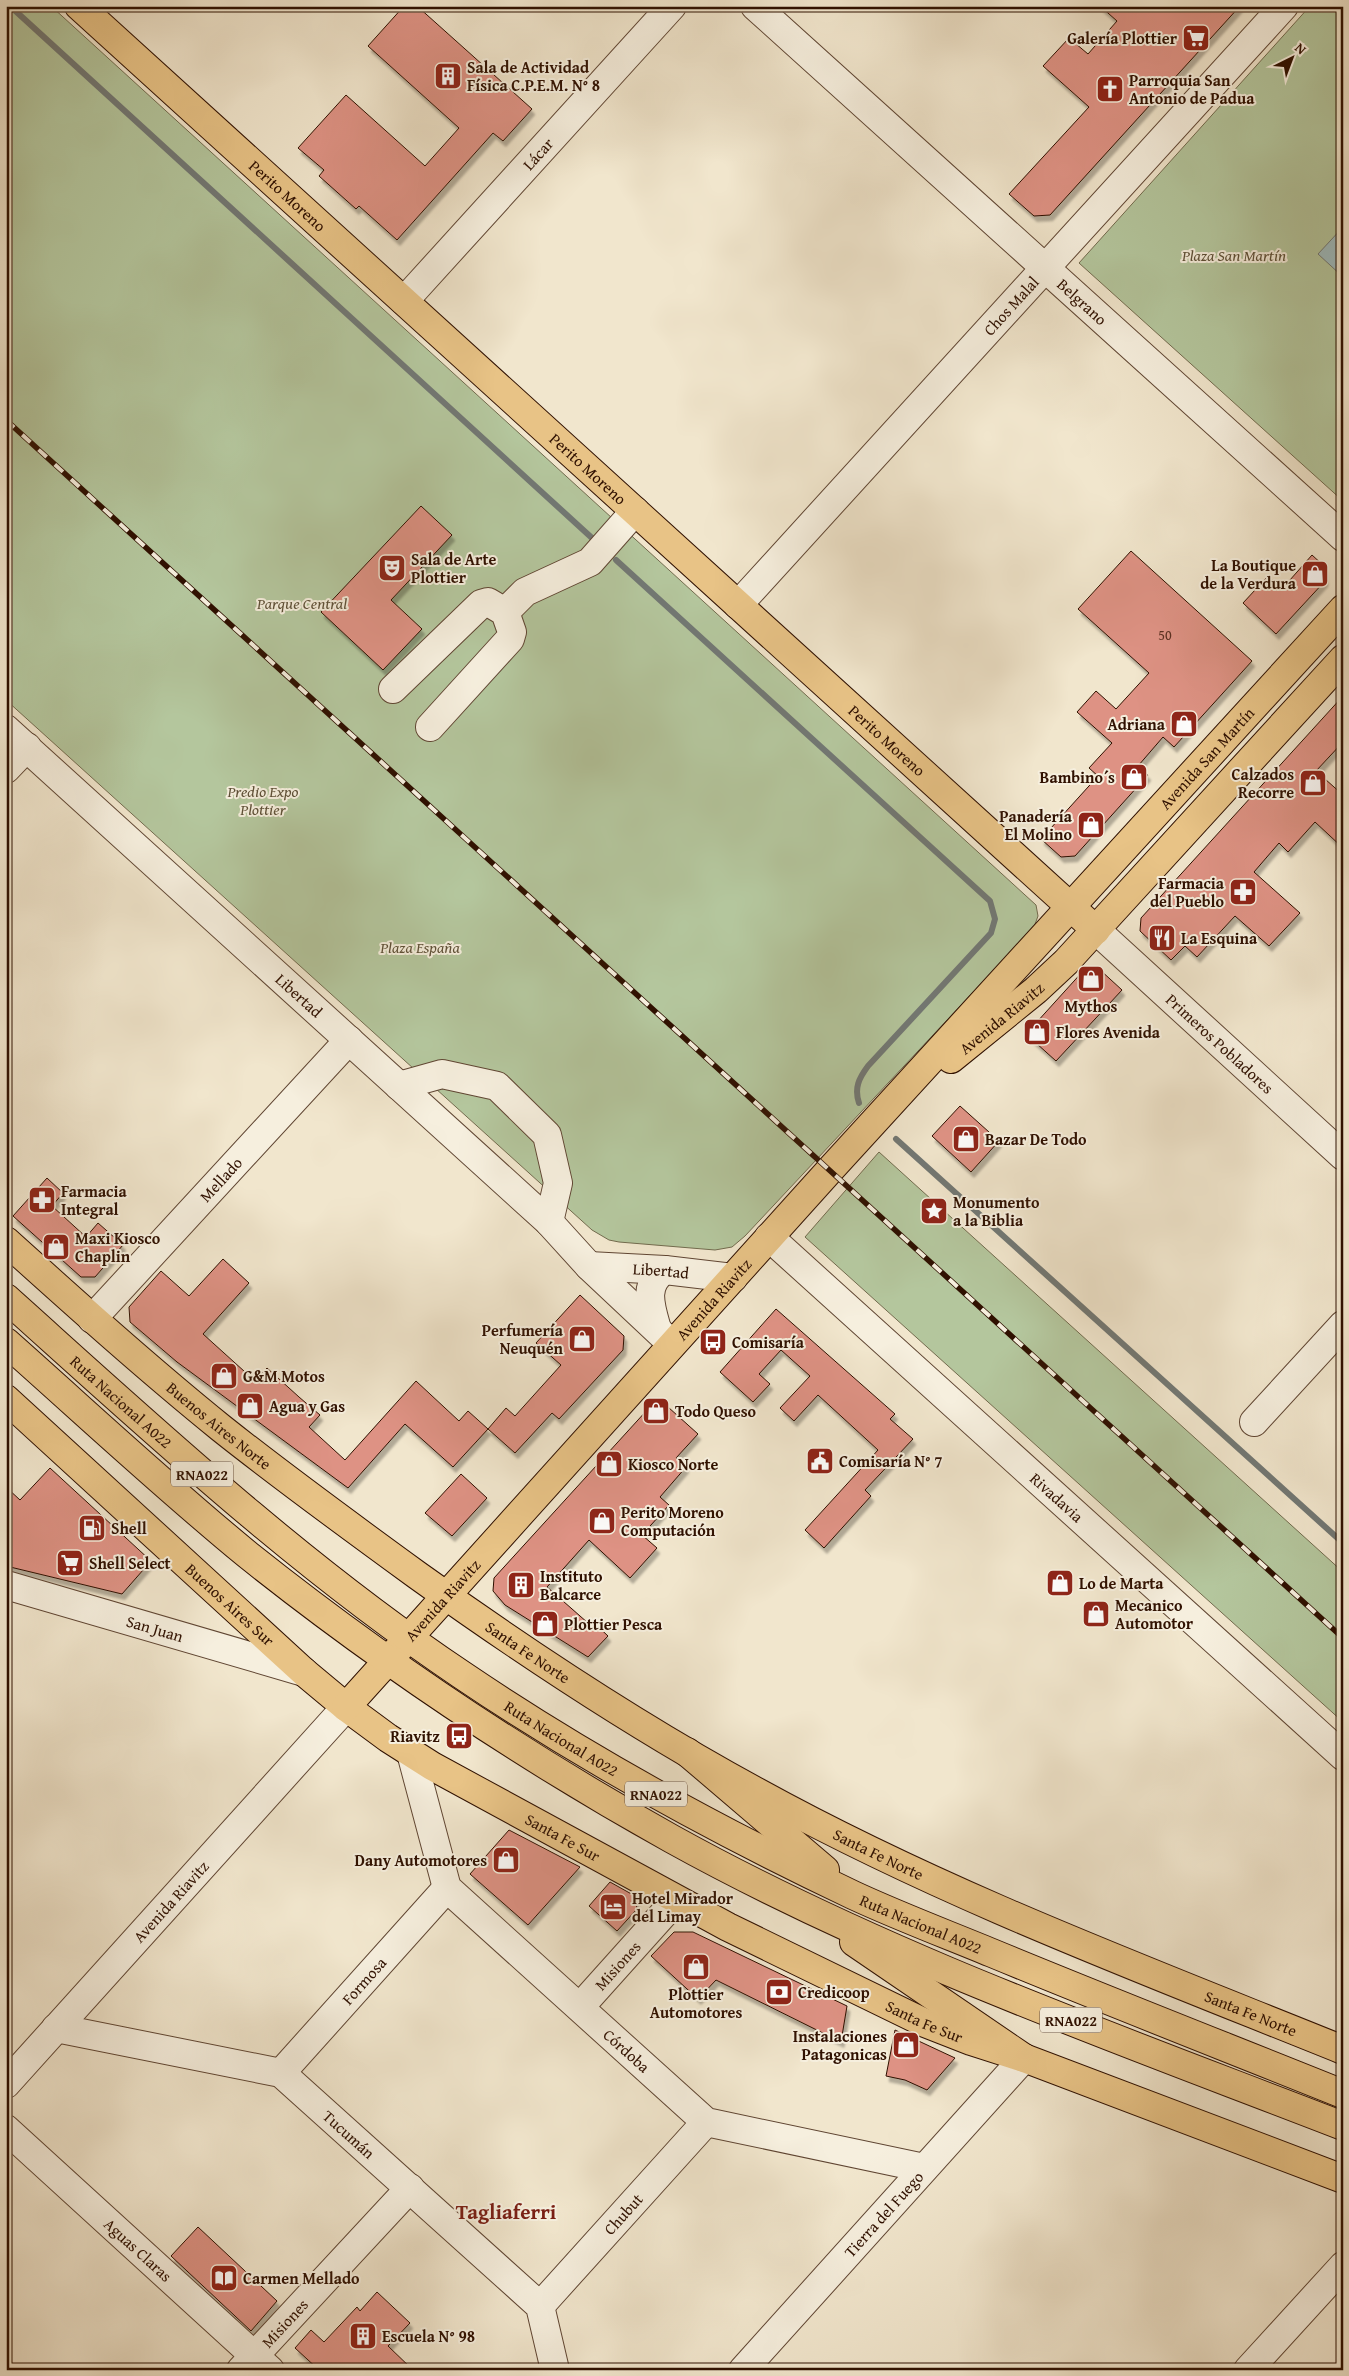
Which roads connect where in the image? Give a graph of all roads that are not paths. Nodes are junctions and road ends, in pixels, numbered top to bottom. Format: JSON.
{"nodes":[{"id":1,"x":79,"y":6,"type":"edge"},
{"id":2,"x":672,"y":6,"type":"edge"},
{"id":3,"x":755,"y":6,"type":"edge"},
{"id":4,"x":1284,"y":6,"type":"edge"},
{"id":5,"x":1045,"y":268,"type":"junction"},
{"id":6,"x":404,"y":302,"type":"junction"},
{"id":7,"x":635,"y":511,"type":"junction"},
{"id":8,"x":1343,"y":537,"type":"edge"},
{"id":9,"x":738,"y":605,"type":"junction"},
{"id":10,"x":1343,"y":609,"type":"edge"},
{"id":11,"x":505,"y":612,"type":"junction"},
{"id":12,"x":1343,"y":658,"type":"edge"},
{"id":13,"x":393,"y":690,"type":"dead end"},
{"id":14,"x":430,"y":727,"type":"dead end"},
{"id":15,"x":6,"y":728,"type":"edge"},
{"id":16,"x":27,"y":747,"type":"junction"},
{"id":17,"x":6,"y":769,"type":"edge"},
{"id":18,"x":1071,"y":908,"type":"junction"},
{"id":19,"x":1096,"y":930,"type":"junction"},
{"id":20,"x":349,"y":1040,"type":"junction"},
{"id":21,"x":399,"y":1086,"type":"junction"},
{"id":22,"x":878,"y":1118,"type":"junction"},
{"id":23,"x":1343,"y":1156,"type":"edge"},
{"id":24,"x":549,"y":1222,"type":"junction"},
{"id":25,"x":769,"y":1237,"type":"junction"},
{"id":26,"x":6,"y":1241,"type":"edge"},
{"id":27,"x":589,"y":1266,"type":"junction"},
{"id":28,"x":665,"y":1270,"type":"junction"},
{"id":29,"x":732,"y":1278,"type":"junction"},
{"id":30,"x":6,"y":1298,"type":"edge"},
{"id":31,"x":92,"y":1319,"type":"junction"},
{"id":32,"x":1343,"y":1325,"type":"edge"},
{"id":33,"x":665,"y":1337,"type":"junction"},
{"id":34,"x":6,"y":1342,"type":"edge"},
{"id":35,"x":10,"y":1408,"type":"edge"},
{"id":36,"x":1254,"y":1422,"type":"dead end"},
{"id":37,"x":6,"y":1586,"type":"edge"},
{"id":38,"x":446,"y":1596,"type":"junction"},
{"id":39,"x":408,"y":1638,"type":"junction"},
{"id":40,"x":388,"y":1660,"type":"junction"},
{"id":41,"x":304,"y":1672,"type":"junction"},
{"id":42,"x":346,"y":1707,"type":"junction"},
{"id":43,"x":687,"y":1752,"type":"junction"},
{"id":44,"x":411,"y":1753,"type":"junction"},
{"id":45,"x":1343,"y":1756,"type":"edge"},
{"id":46,"x":452,"y":1777,"type":"junction"},
{"id":47,"x":426,"y":1806,"type":"junction"},
{"id":48,"x":447,"y":1888,"type":"junction"},
{"id":49,"x":857,"y":1897,"type":"junction"},
{"id":50,"x":676,"y":1900,"type":"junction"},
{"id":51,"x":802,"y":1906,"type":"junction"},
{"id":52,"x":580,"y":2007,"type":"junction"},
{"id":53,"x":56,"y":2028,"type":"junction"},
{"id":54,"x":1343,"y":2050,"type":"edge"},
{"id":55,"x":1024,"y":2058,"type":"junction"},
{"id":56,"x":281,"y":2073,"type":"junction"},
{"id":57,"x":6,"y":2084,"type":"edge"},
{"id":58,"x":1343,"y":2094,"type":"edge"},
{"id":59,"x":706,"y":2122,"type":"junction"},
{"id":60,"x":1343,"y":2126,"type":"edge"},
{"id":61,"x":6,"y":2128,"type":"edge"},
{"id":62,"x":924,"y":2168,"type":"junction"},
{"id":63,"x":1343,"y":2179,"type":"edge"},
{"id":64,"x":410,"y":2188,"type":"junction"},
{"id":65,"x":1343,"y":2266,"type":"edge"},
{"id":66,"x":540,"y":2306,"type":"junction"},
{"id":67,"x":255,"y":2365,"type":"edge"},
{"id":68,"x":555,"y":2370,"type":"edge"},
{"id":69,"x":743,"y":2370,"type":"edge"},
{"id":70,"x":1248,"y":2370,"type":"edge"}],
"edges":[{"from":1,"to":6,"type":"main road","name":"Perito Moreno"},
{"from":2,"to":6,"type":"street","name":"Lácar"},
{"from":3,"to":5,"type":"street","name":"Belgrano"},
{"from":4,"to":5,"type":"street","name":"Chos Malal"},
{"from":5,"to":8,"type":"street","name":"Belgrano"},
{"from":5,"to":9,"type":"street","name":"Chos Malal"},
{"from":6,"to":7,"type":"main road","name":"Perito Moreno"},
{"from":7,"to":9,"type":"main road","name":"Perito Moreno"},
{"from":7,"to":11,"type":"street"},
{"from":9,"to":18,"type":"main road","name":"Perito Moreno"},
{"from":10,"to":18,"type":"main road","name":"Avenida San Martín"},
{"from":11,"to":13,"type":"street"},
{"from":11,"to":14,"type":"street"},
{"from":12,"to":19,"type":"main road","name":"Avenida San Martín"},
{"from":15,"to":16,"type":"street","name":"Libertad"},
{"from":16,"to":17,"type":"street"},
{"from":16,"to":20,"type":"street","name":"Libertad"},
{"from":18,"to":19,"type":"main road","name":"Perito Moreno"},
{"from":18,"to":22,"type":"main road","name":"Avenida Riavitz"},
{"from":19,"to":22,"type":"main road","name":"Avenida Riavitz"},
{"from":19,"to":23,"type":"street","name":"Primeros Pobladores"},
{"from":20,"to":21,"type":"street","name":"Libertad"},
{"from":20,"to":31,"type":"street","name":"Mellado"},
{"from":21,"to":24,"type":"street","name":"Libertad"},
{"from":21,"to":24,"type":"street"},
{"from":22,"to":25,"type":"main road","name":"Avenida Riavitz"},
{"from":24,"to":27,"type":"street","name":"Libertad"},
{"from":25,"to":29,"type":"main road","name":"Avenida Riavitz"},
{"from":25,"to":45,"type":"street","name":"Rivadavia"},
{"from":26,"to":31,"type":"main road","name":"Buenos Aires Norte"},
{"from":27,"to":28,"type":"street","name":"Libertad"},
{"from":27,"to":33,"type":"street","name":"Libertad"},
{"from":28,"to":29,"type":"street","name":"Libertad"},
{"from":28,"to":33,"type":"street"},
{"from":29,"to":33,"type":"main road","name":"Avenida Riavitz"},
{"from":30,"to":39,"type":"main road","name":"Ruta Nacional A022","number":"RNA022"},
{"from":31,"to":38,"type":"main road","name":"Buenos Aires Norte"},
{"from":32,"to":36,"type":"street"},
{"from":33,"to":38,"type":"main road","name":"Avenida Riavitz"},
{"from":34,"to":40,"type":"main road","name":"Ruta Nacional A022","number":"RNA022"},
{"from":35,"to":41,"type":"main road","name":"Buenos Aires Sur"},
{"from":37,"to":41,"type":"street","name":"San Juan"},
{"from":38,"to":39,"type":"main road","name":"Avenida Riavitz"},
{"from":38,"to":43,"type":"main road","name":"Santa Fe Norte"},
{"from":39,"to":40,"type":"main road","name":"Avenida Riavitz"},
{"from":39,"to":49,"type":"main road","name":"Ruta Nacional A022","number":"RNA022"},
{"from":40,"to":42,"type":"main road","name":"Avenida Riavitz"},
{"from":40,"to":51,"type":"main road","name":"Ruta Nacional A022","number":"RNA022"},
{"from":41,"to":42,"type":"main road","name":"Buenos Aires Sur"},
{"from":42,"to":44,"type":"main road","name":"Santa Fe Sur"},
{"from":42,"to":53,"type":"street","name":"Avenida Riavitz"},
{"from":43,"to":49,"type":"main road"},
{"from":43,"to":54,"type":"main road","name":"Santa Fe Norte"},
{"from":44,"to":46,"type":"main road","name":"Santa Fe Sur"},
{"from":44,"to":47,"type":"street"},
{"from":46,"to":47,"type":"street"},
{"from":46,"to":50,"type":"main road","name":"Santa Fe Sur"},
{"from":47,"to":48,"type":"street"},
{"from":48,"to":52,"type":"street","name":"Córdoba"},
{"from":48,"to":56,"type":"street","name":"Formosa"},
{"from":49,"to":58,"type":"main road","name":"Ruta Nacional A022","number":"RNA022"},
{"from":50,"to":52,"type":"street","name":"Misiones"},
{"from":50,"to":55,"type":"main road","name":"Santa Fe Sur"},
{"from":51,"to":55,"type":"main road"},
{"from":51,"to":60,"type":"main road","name":"Ruta Nacional A022","number":"RNA022"},
{"from":52,"to":59,"type":"street","name":"Córdoba"},
{"from":53,"to":56,"type":"street"},
{"from":53,"to":57,"type":"street","name":"Avenida Riavitz"},
{"from":55,"to":62,"type":"street","name":"Tierra del Fuego"},
{"from":55,"to":63,"type":"main road","name":"Santa Fe Sur"},
{"from":56,"to":64,"type":"street","name":"Tucumán"},
{"from":59,"to":62,"type":"street"},
{"from":59,"to":66,"type":"street","name":"Chubut"},
{"from":61,"to":67,"type":"street","name":"Aguas Claras"},
{"from":62,"to":69,"type":"street","name":"Tierra del Fuego"},
{"from":64,"to":66,"type":"street","name":"Tucumán"},
{"from":64,"to":67,"type":"street","name":"Misiones"},
{"from":65,"to":70,"type":"street"},
{"from":66,"to":68,"type":"street"}]}
